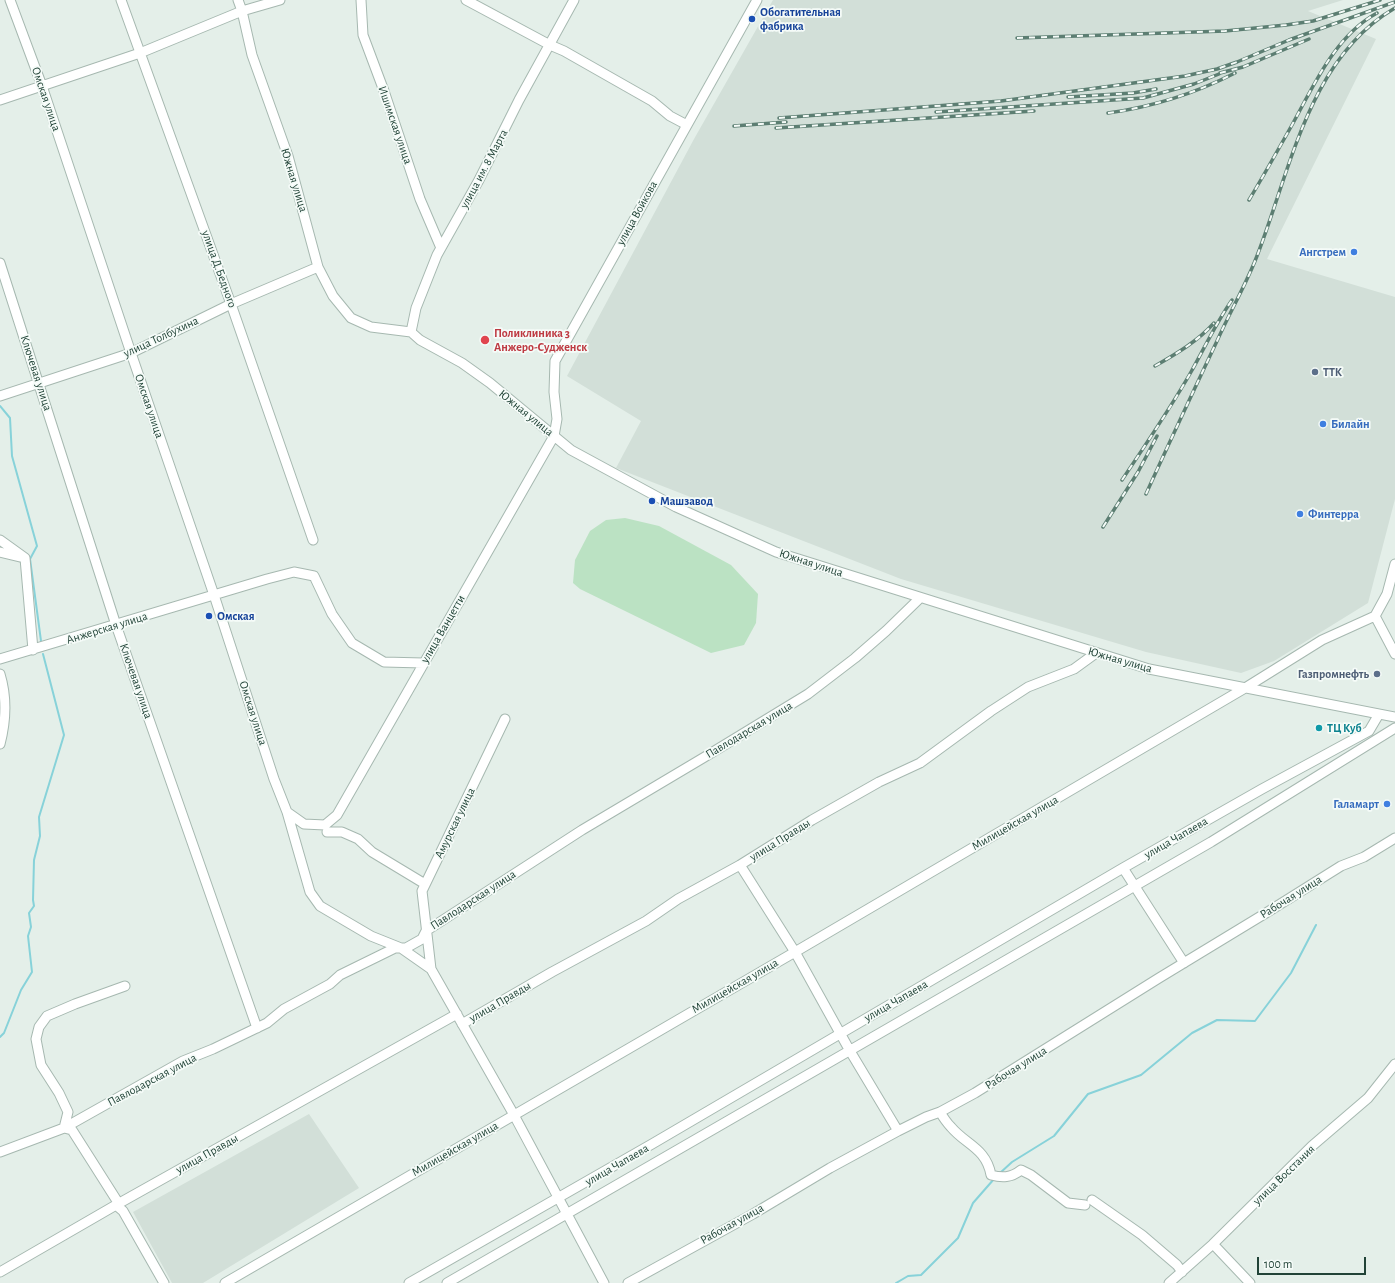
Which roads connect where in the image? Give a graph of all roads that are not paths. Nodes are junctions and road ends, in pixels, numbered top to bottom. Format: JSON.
{"nodes":[{"id":1,"x":10,"y":0,"type":"edge"},
{"id":2,"x":121,"y":0,"type":"edge"},
{"id":3,"x":238,"y":0,"type":"edge"},
{"id":4,"x":280,"y":0,"type":"edge"},
{"id":5,"x":361,"y":0,"type":"edge"},
{"id":6,"x":466,"y":0,"type":"edge"},
{"id":7,"x":574,"y":0,"type":"edge"},
{"id":8,"x":757,"y":0,"type":"edge"},
{"id":9,"x":242,"y":11,"type":"junction"},
{"id":10,"x":550,"y":45,"type":"junction"},
{"id":11,"x":140,"y":52,"type":"junction"},
{"id":12,"x":42,"y":86,"type":"junction"},
{"id":13,"x":0,"y":100,"type":"edge"},
{"id":14,"x":687,"y":125,"type":"junction"},
{"id":15,"x":441,"y":248,"type":"junction"},
{"id":16,"x":0,"y":263,"type":"edge"},
{"id":17,"x":318,"y":267,"type":"junction"},
{"id":18,"x":231,"y":304,"type":"junction"},
{"id":19,"x":411,"y":332,"type":"junction"},
{"id":20,"x":131,"y":353,"type":"junction"},
{"id":21,"x":39,"y":383,"type":"junction"},
{"id":22,"x":0,"y":396,"type":"edge"},
{"id":23,"x":554,"y":436,"type":"junction"},
{"id":24,"x":0,"y":540,"type":"edge"},
{"id":25,"x":313,"y":540,"type":"dead end"},
{"id":26,"x":0,"y":552,"type":"edge"},
{"id":27,"x":25,"y":558,"type":"junction"},
{"id":28,"x":1395,"y":564,"type":"edge"},
{"id":29,"x":214,"y":596,"type":"junction"},
{"id":30,"x":920,"y":598,"type":"junction"},
{"id":31,"x":1376,"y":616,"type":"junction"},
{"id":32,"x":116,"y":625,"type":"junction"},
{"id":33,"x":33,"y":650,"type":"junction"},
{"id":34,"x":1096,"y":653,"type":"junction"},
{"id":35,"x":1395,"y":654,"type":"edge"},
{"id":36,"x":0,"y":659,"type":"edge"},
{"id":37,"x":423,"y":663,"type":"junction"},
{"id":38,"x":0,"y":674,"type":"edge"},
{"id":39,"x":1245,"y":688,"type":"junction"},
{"id":40,"x":1379,"y":714,"type":"junction"},
{"id":41,"x":1395,"y":717,"type":"edge"},
{"id":42,"x":505,"y":719,"type":"dead end"},
{"id":43,"x":1395,"y":728,"type":"edge"},
{"id":44,"x":0,"y":744,"type":"edge"},
{"id":45,"x":287,"y":812,"type":"junction"},
{"id":46,"x":327,"y":832,"type":"dead end"},
{"id":47,"x":1395,"y":838,"type":"edge"},
{"id":48,"x":740,"y":865,"type":"junction"},
{"id":49,"x":1124,"y":868,"type":"junction"},
{"id":50,"x":425,"y":884,"type":"junction"},
{"id":51,"x":1135,"y":886,"type":"junction"},
{"id":52,"x":426,"y":931,"type":"junction"},
{"id":53,"x":401,"y":948,"type":"junction"},
{"id":54,"x":794,"y":952,"type":"junction"},
{"id":55,"x":1184,"y":963,"type":"junction"},
{"id":56,"x":431,"y":969,"type":"junction"},
{"id":57,"x":125,"y":986,"type":"dead end"},
{"id":58,"x":456,"y":1014,"type":"junction"},
{"id":59,"x":462,"y":1024,"type":"junction"},
{"id":60,"x":257,"y":1028,"type":"junction"},
{"id":61,"x":840,"y":1034,"type":"junction"},
{"id":62,"x":850,"y":1051,"type":"junction"},
{"id":63,"x":1395,"y":1064,"type":"edge"},
{"id":64,"x":940,"y":1112,"type":"junction"},
{"id":65,"x":514,"y":1115,"type":"junction"},
{"id":66,"x":64,"y":1128,"type":"junction"},
{"id":67,"x":898,"y":1131,"type":"junction"},
{"id":68,"x":0,"y":1152,"type":"edge"},
{"id":69,"x":558,"y":1198,"type":"junction"},
{"id":70,"x":117,"y":1204,"type":"junction"},
{"id":71,"x":567,"y":1214,"type":"junction"},
{"id":72,"x":1213,"y":1244,"type":"junction"},
{"id":73,"x":0,"y":1272,"type":"edge"},
{"id":74,"x":1182,"y":1272,"type":"junction"},
{"id":75,"x":164,"y":1283,"type":"edge"},
{"id":76,"x":225,"y":1283,"type":"edge"},
{"id":77,"x":409,"y":1283,"type":"edge"},
{"id":78,"x":447,"y":1283,"type":"edge"},
{"id":79,"x":604,"y":1283,"type":"edge"},
{"id":80,"x":628,"y":1283,"type":"edge"},
{"id":81,"x":1169,"y":1283,"type":"edge"},
{"id":82,"x":1250,"y":1283,"type":"edge"}],
"edges":[{"from":1,"to":12,"type":"street","name":"Омская улица"},
{"from":2,"to":11,"type":"street","name":"улица Д.Бедного"},
{"from":3,"to":9,"type":"street","name":"Южная улица"},
{"from":4,"to":9,"type":"street"},
{"from":5,"to":15,"type":"street","name":"Ишимская улица"},
{"from":6,"to":10,"type":"street"},
{"from":7,"to":10,"type":"street","name":"улица им. 8 Марта"},
{"from":8,"to":14,"type":"street","name":"улица Войкова"},
{"from":9,"to":11,"type":"street"},
{"from":9,"to":17,"type":"street","name":"Южная улица"},
{"from":10,"to":14,"type":"street"},
{"from":10,"to":15,"type":"street","name":"улица им. 8 Марта"},
{"from":11,"to":12,"type":"street"},
{"from":11,"to":18,"type":"street","name":"улица Д.Бедного"},
{"from":12,"to":13,"type":"street"},
{"from":12,"to":20,"type":"street","name":"Омская улица"},
{"from":14,"to":23,"type":"street","name":"улица Войкова"},
{"from":15,"to":19,"type":"street","name":"улица им. 8 Марта"},
{"from":16,"to":21,"type":"street","name":"Ключевая улица"},
{"from":17,"to":18,"type":"street","name":"улица Толбухина"},
{"from":17,"to":19,"type":"street","name":"Южная улица"},
{"from":18,"to":20,"type":"street","name":"улица Толбухина"},
{"from":18,"to":25,"type":"street","name":"улица Д.Бедного"},
{"from":19,"to":23,"type":"street","name":"Южная улица"},
{"from":20,"to":21,"type":"street","name":"улица Толбухина"},
{"from":20,"to":29,"type":"street","name":"Омская улица"},
{"from":21,"to":22,"type":"street","name":"улица Толбухина"},
{"from":21,"to":32,"type":"street","name":"Ключевая улица"},
{"from":23,"to":30,"type":"street","name":"Южная улица"},
{"from":23,"to":37,"type":"street","name":"улица Ванцетти"},
{"from":24,"to":27,"type":"street"},
{"from":26,"to":27,"type":"street"},
{"from":27,"to":33,"type":"street"},
{"from":28,"to":31,"type":"street"},
{"from":29,"to":32,"type":"street","name":"Анжерская улица"},
{"from":29,"to":37,"type":"street","name":"Анжерская улица"},
{"from":29,"to":45,"type":"street","name":"Омская улица"},
{"from":30,"to":34,"type":"street","name":"Южная улица"},
{"from":30,"to":52,"type":"street","name":"Павлодарская улица"},
{"from":31,"to":35,"type":"street"},
{"from":31,"to":39,"type":"street","name":"Милицейская улица"},
{"from":32,"to":33,"type":"street","name":"Анжерская улица"},
{"from":32,"to":60,"type":"street","name":"Ключевая улица"},
{"from":33,"to":36,"type":"street","name":"Анжерская улица"},
{"from":34,"to":39,"type":"street","name":"Южная улица"},
{"from":34,"to":48,"type":"street","name":"улица Правды"},
{"from":37,"to":45,"type":"street","name":"улица Ванцетти"},
{"from":38,"to":44,"type":"street"},
{"from":39,"to":40,"type":"street","name":"Южная улица"},
{"from":39,"to":54,"type":"street","name":"Милицейская улица"},
{"from":40,"to":41,"type":"street","name":"Южная улица"},
{"from":40,"to":49,"type":"street","name":"улица Чапаева"},
{"from":42,"to":50,"type":"street","name":"Амурская улица"},
{"from":43,"to":51,"type":"street","name":"улица Чапаева"},
{"from":45,"to":53,"type":"street","name":"Омская улица"},
{"from":46,"to":50,"type":"street"},
{"from":47,"to":55,"type":"street","name":"Рабочая улица"},
{"from":48,"to":54,"type":"street"},
{"from":48,"to":59,"type":"street","name":"улица Правды"},
{"from":49,"to":51,"type":"street"},
{"from":49,"to":61,"type":"street","name":"улица Чапаева"},
{"from":50,"to":52,"type":"street","name":"Амурская улица"},
{"from":51,"to":55,"type":"street"},
{"from":51,"to":62,"type":"street","name":"улица Чапаева"},
{"from":52,"to":53,"type":"street","name":"Павлодарская улица"},
{"from":52,"to":56,"type":"street","name":"Амурская улица"},
{"from":53,"to":56,"type":"street","name":"Омская улица"},
{"from":53,"to":60,"type":"street","name":"Павлодарская улица"},
{"from":54,"to":61,"type":"street"},
{"from":54,"to":65,"type":"street","name":"Милицейская улица"},
{"from":55,"to":64,"type":"street","name":"Рабочая улица"},
{"from":56,"to":58,"type":"street"},
{"from":57,"to":66,"type":"street"},
{"from":58,"to":59,"type":"street"},
{"from":58,"to":70,"type":"street","name":"улица Правды"},
{"from":59,"to":65,"type":"street"},
{"from":60,"to":66,"type":"street","name":"Павлодарская улица"},
{"from":61,"to":62,"type":"street"},
{"from":61,"to":69,"type":"street","name":"улица Чапаева"},
{"from":62,"to":67,"type":"street"},
{"from":62,"to":71,"type":"street","name":"улица Чапаева"},
{"from":63,"to":72,"type":"street","name":"улица Восстания"},
{"from":64,"to":67,"type":"street","name":"Рабочая улица"},
{"from":64,"to":74,"type":"street"},
{"from":65,"to":69,"type":"street"},
{"from":65,"to":76,"type":"street","name":"Милицейская улица"},
{"from":66,"to":68,"type":"street","name":"Павлодарская улица"},
{"from":66,"to":70,"type":"street"},
{"from":67,"to":80,"type":"street","name":"Рабочая улица"},
{"from":69,"to":71,"type":"street"},
{"from":69,"to":77,"type":"street","name":"улица Чапаева"},
{"from":70,"to":73,"type":"street","name":"улица Правды"},
{"from":70,"to":75,"type":"street"},
{"from":71,"to":78,"type":"street","name":"улица Чапаева"},
{"from":71,"to":79,"type":"street"},
{"from":72,"to":74,"type":"street","name":"улица Восстания"},
{"from":72,"to":82,"type":"street"},
{"from":74,"to":81,"type":"street","name":"улица Восстания"}]}
